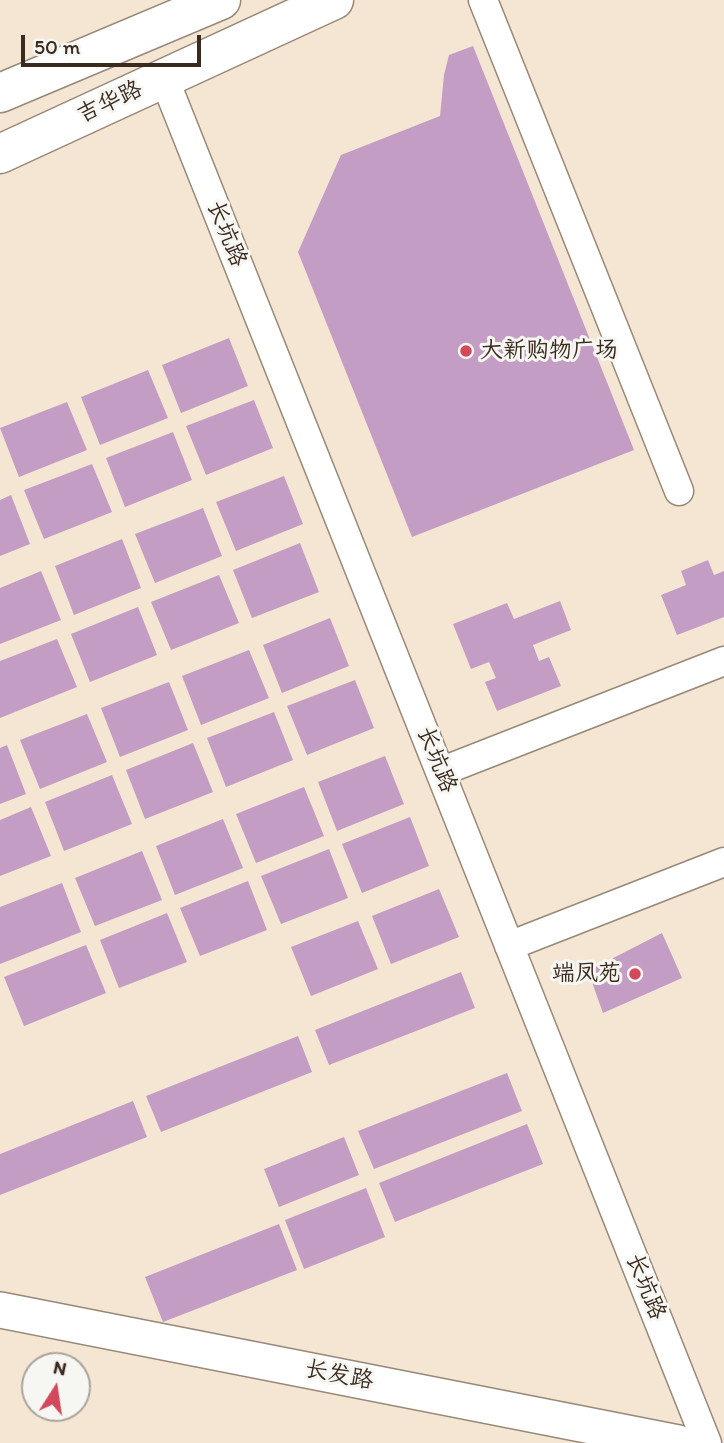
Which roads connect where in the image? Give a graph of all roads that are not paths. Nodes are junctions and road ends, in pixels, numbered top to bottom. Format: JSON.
{"nodes":[{"id":1,"x":221,"y":0,"type":"edge"},
{"id":2,"x":334,"y":0,"type":"edge"},
{"id":3,"x":484,"y":0,"type":"edge"},
{"id":4,"x":157,"y":26,"type":"junction"},
{"id":5,"x":0,"y":65,"type":"edge"},
{"id":6,"x":164,"y":78,"type":"junction"},
{"id":7,"x":0,"y":93,"type":"edge"},
{"id":8,"x":0,"y":154,"type":"edge"},
{"id":9,"x":679,"y":491,"type":"dead end"},
{"id":10,"x":724,"y":661,"type":"edge"},
{"id":11,"x":440,"y":772,"type":"junction"},
{"id":12,"x":724,"y":862,"type":"edge"},
{"id":13,"x":509,"y":946,"type":"junction"},
{"id":14,"x":0,"y":1310,"type":"edge"},
{"id":15,"x":678,"y":1443,"type":"edge"},
{"id":16,"x":707,"y":1443,"type":"edge"}],
"edges":[{"from":1,"to":4,"type":"main road"},
{"from":2,"to":6,"type":"main road","name":"吉华路"},
{"from":3,"to":9,"type":"street"},
{"from":4,"to":5,"type":"main road"},
{"from":4,"to":7,"type":"main road"},
{"from":6,"to":8,"type":"main road","name":"吉华路"},
{"from":6,"to":11,"type":"street","name":"长坑路"},
{"from":10,"to":11,"type":"street"},
{"from":11,"to":13,"type":"street","name":"长坑路"},
{"from":12,"to":13,"type":"street"},
{"from":13,"to":16,"type":"street","name":"长坑路"},
{"from":14,"to":15,"type":"street","name":"长发路"}]}
